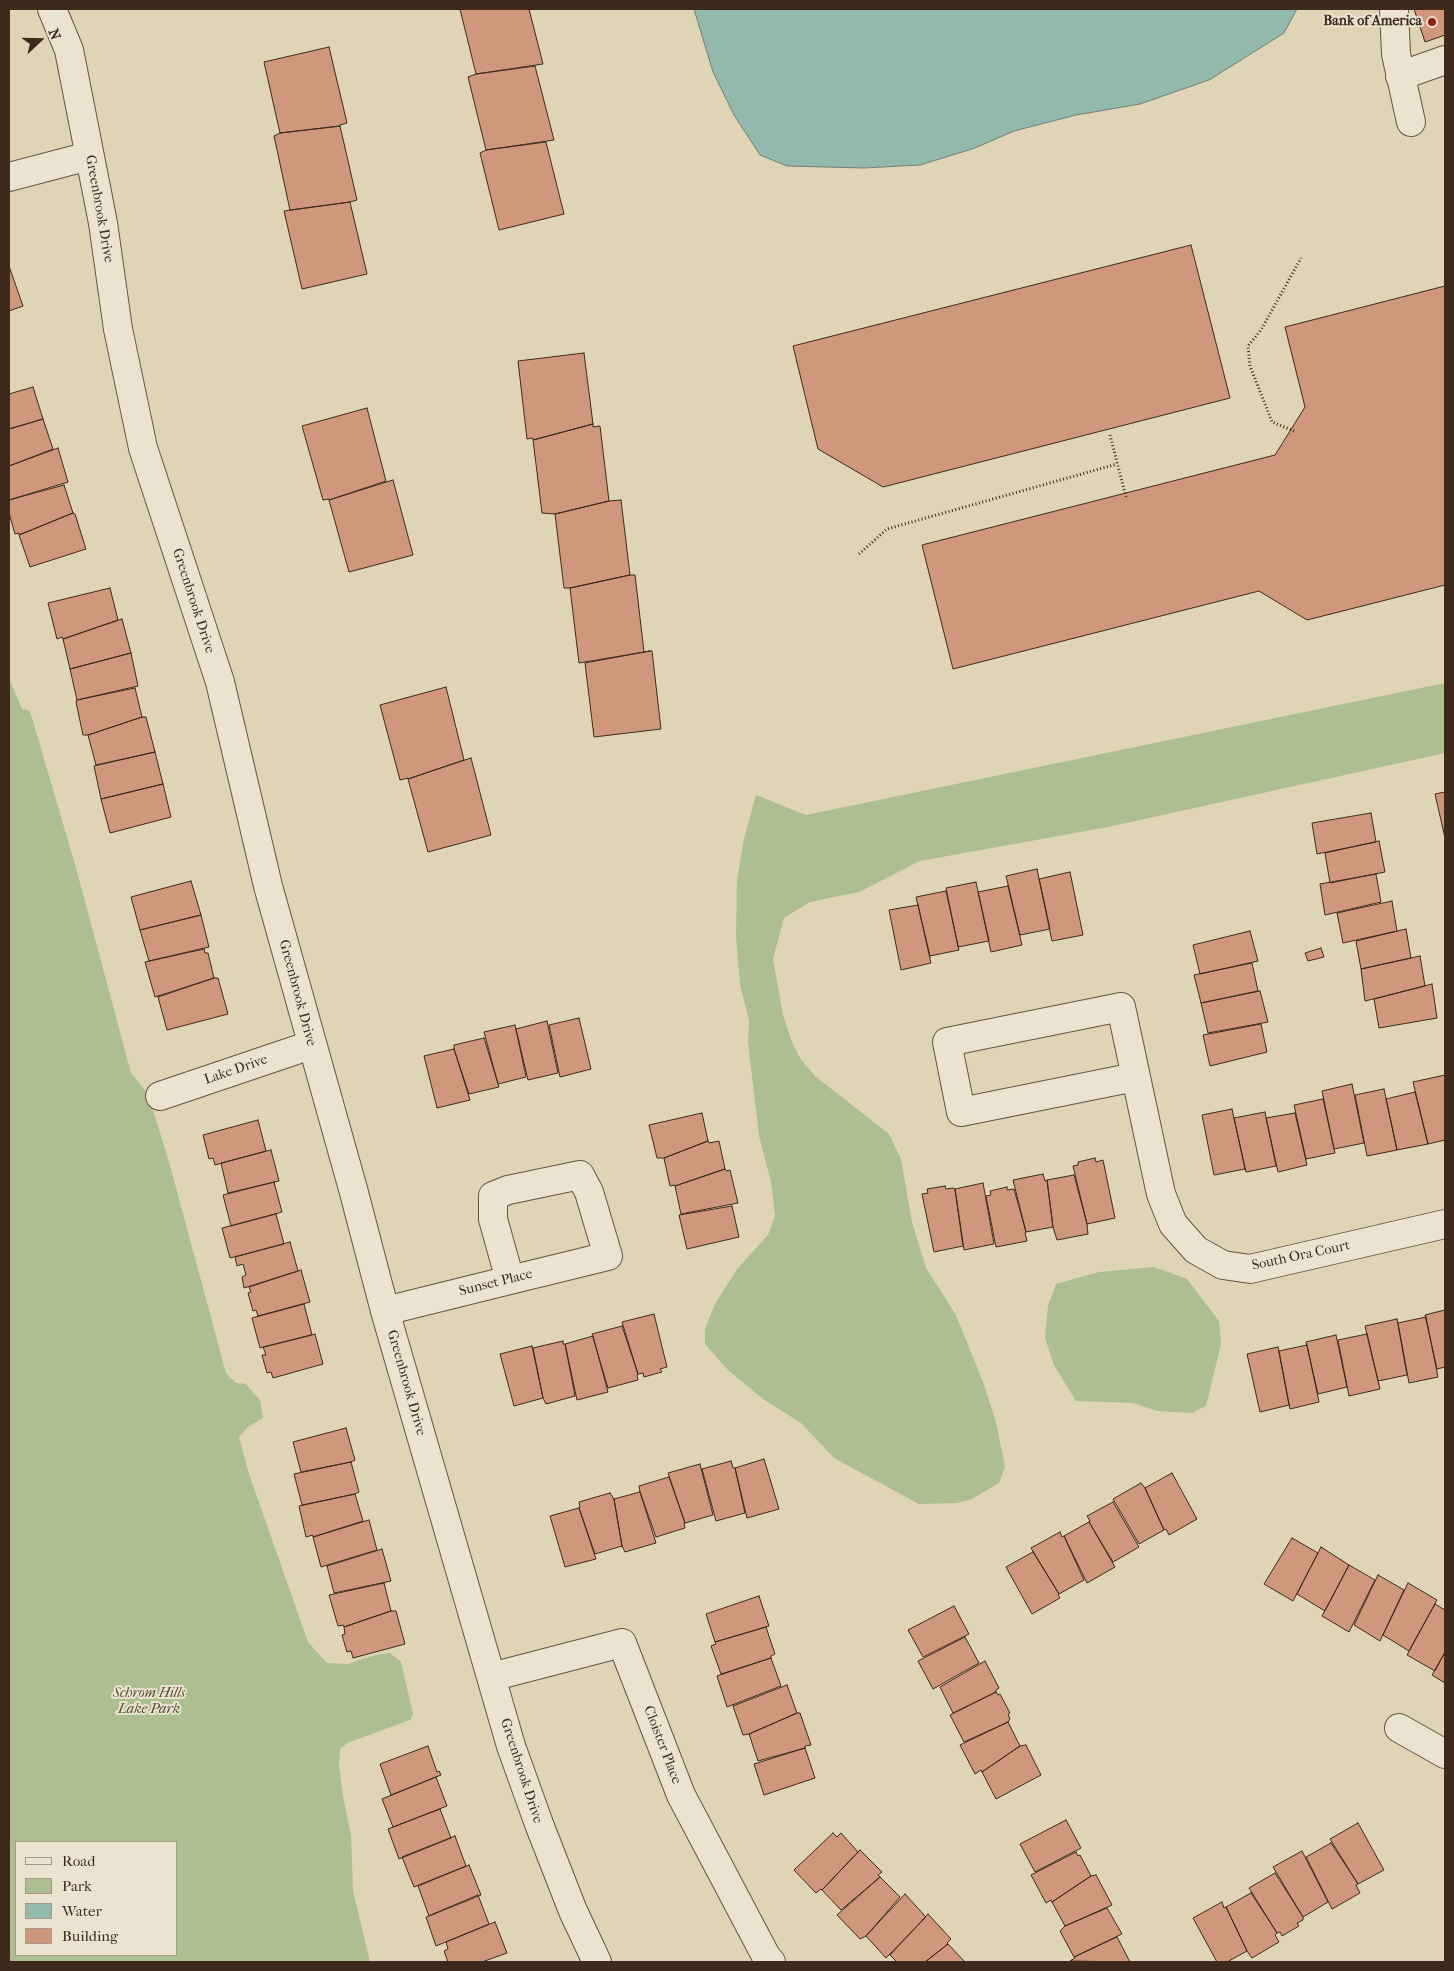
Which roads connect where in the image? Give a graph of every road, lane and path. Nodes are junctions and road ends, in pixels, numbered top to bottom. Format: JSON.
{"nodes":[{"id":1,"x":52,"y":9,"type":"edge"},
{"id":2,"x":1394,"y":9,"type":"edge"},
{"id":3,"x":1445,"y":60,"type":"edge"},
{"id":4,"x":1400,"y":76,"type":"junction"},
{"id":5,"x":1411,"y":122,"type":"dead end"},
{"id":6,"x":90,"y":156,"type":"junction"},
{"id":7,"x":9,"y":177,"type":"edge"},
{"id":8,"x":1301,"y":258,"type":"dead end"},
{"id":9,"x":1294,"y":431,"type":"dead end"},
{"id":10,"x":1110,"y":435,"type":"dead end"},
{"id":11,"x":1117,"y":464,"type":"junction"},
{"id":12,"x":1126,"y":497,"type":"dead end"},
{"id":13,"x":859,"y":554,"type":"dead end"},
{"id":14,"x":311,"y":1045,"type":"junction"},
{"id":15,"x":1135,"y":1077,"type":"junction"},
{"id":16,"x":160,"y":1096,"type":"dead end"},
{"id":17,"x":1445,"y":1224,"type":"edge"},
{"id":18,"x":510,"y":1280,"type":"junction"},
{"id":19,"x":385,"y":1311,"type":"junction"},
{"id":20,"x":491,"y":1676,"type":"junction"},
{"id":21,"x":1399,"y":1728,"type":"dead end"},
{"id":22,"x":1445,"y":1754,"type":"edge"},
{"id":23,"x":597,"y":1962,"type":"edge"},
{"id":24,"x":771,"y":1962,"type":"edge"}],
"edges":[{"from":1,"to":6,"type":"street","name":"Greenbrook Drive"},
{"from":2,"to":4,"type":"street"},
{"from":3,"to":4,"type":"street"},
{"from":4,"to":5,"type":"street"},
{"from":6,"to":7,"type":"street"},
{"from":6,"to":14,"type":"street","name":"Greenbrook Drive"},
{"from":8,"to":9,"type":"path"},
{"from":10,"to":11,"type":"path"},
{"from":11,"to":12,"type":"path"},
{"from":11,"to":13,"type":"path"},
{"from":14,"to":16,"type":"street","name":"Lake Drive"},
{"from":14,"to":19,"type":"street","name":"Greenbrook Drive"},
{"from":15,"to":15,"type":"street","name":"South Ora Court"},
{"from":15,"to":17,"type":"street","name":"South Ora Court"},
{"from":18,"to":18,"type":"street","name":"Sunset Place"},
{"from":18,"to":19,"type":"street","name":"Sunset Place"},
{"from":19,"to":20,"type":"street","name":"Greenbrook Drive"},
{"from":20,"to":23,"type":"street","name":"Greenbrook Drive"},
{"from":20,"to":24,"type":"street","name":"Cloister Place"},
{"from":21,"to":22,"type":"street"}]}
